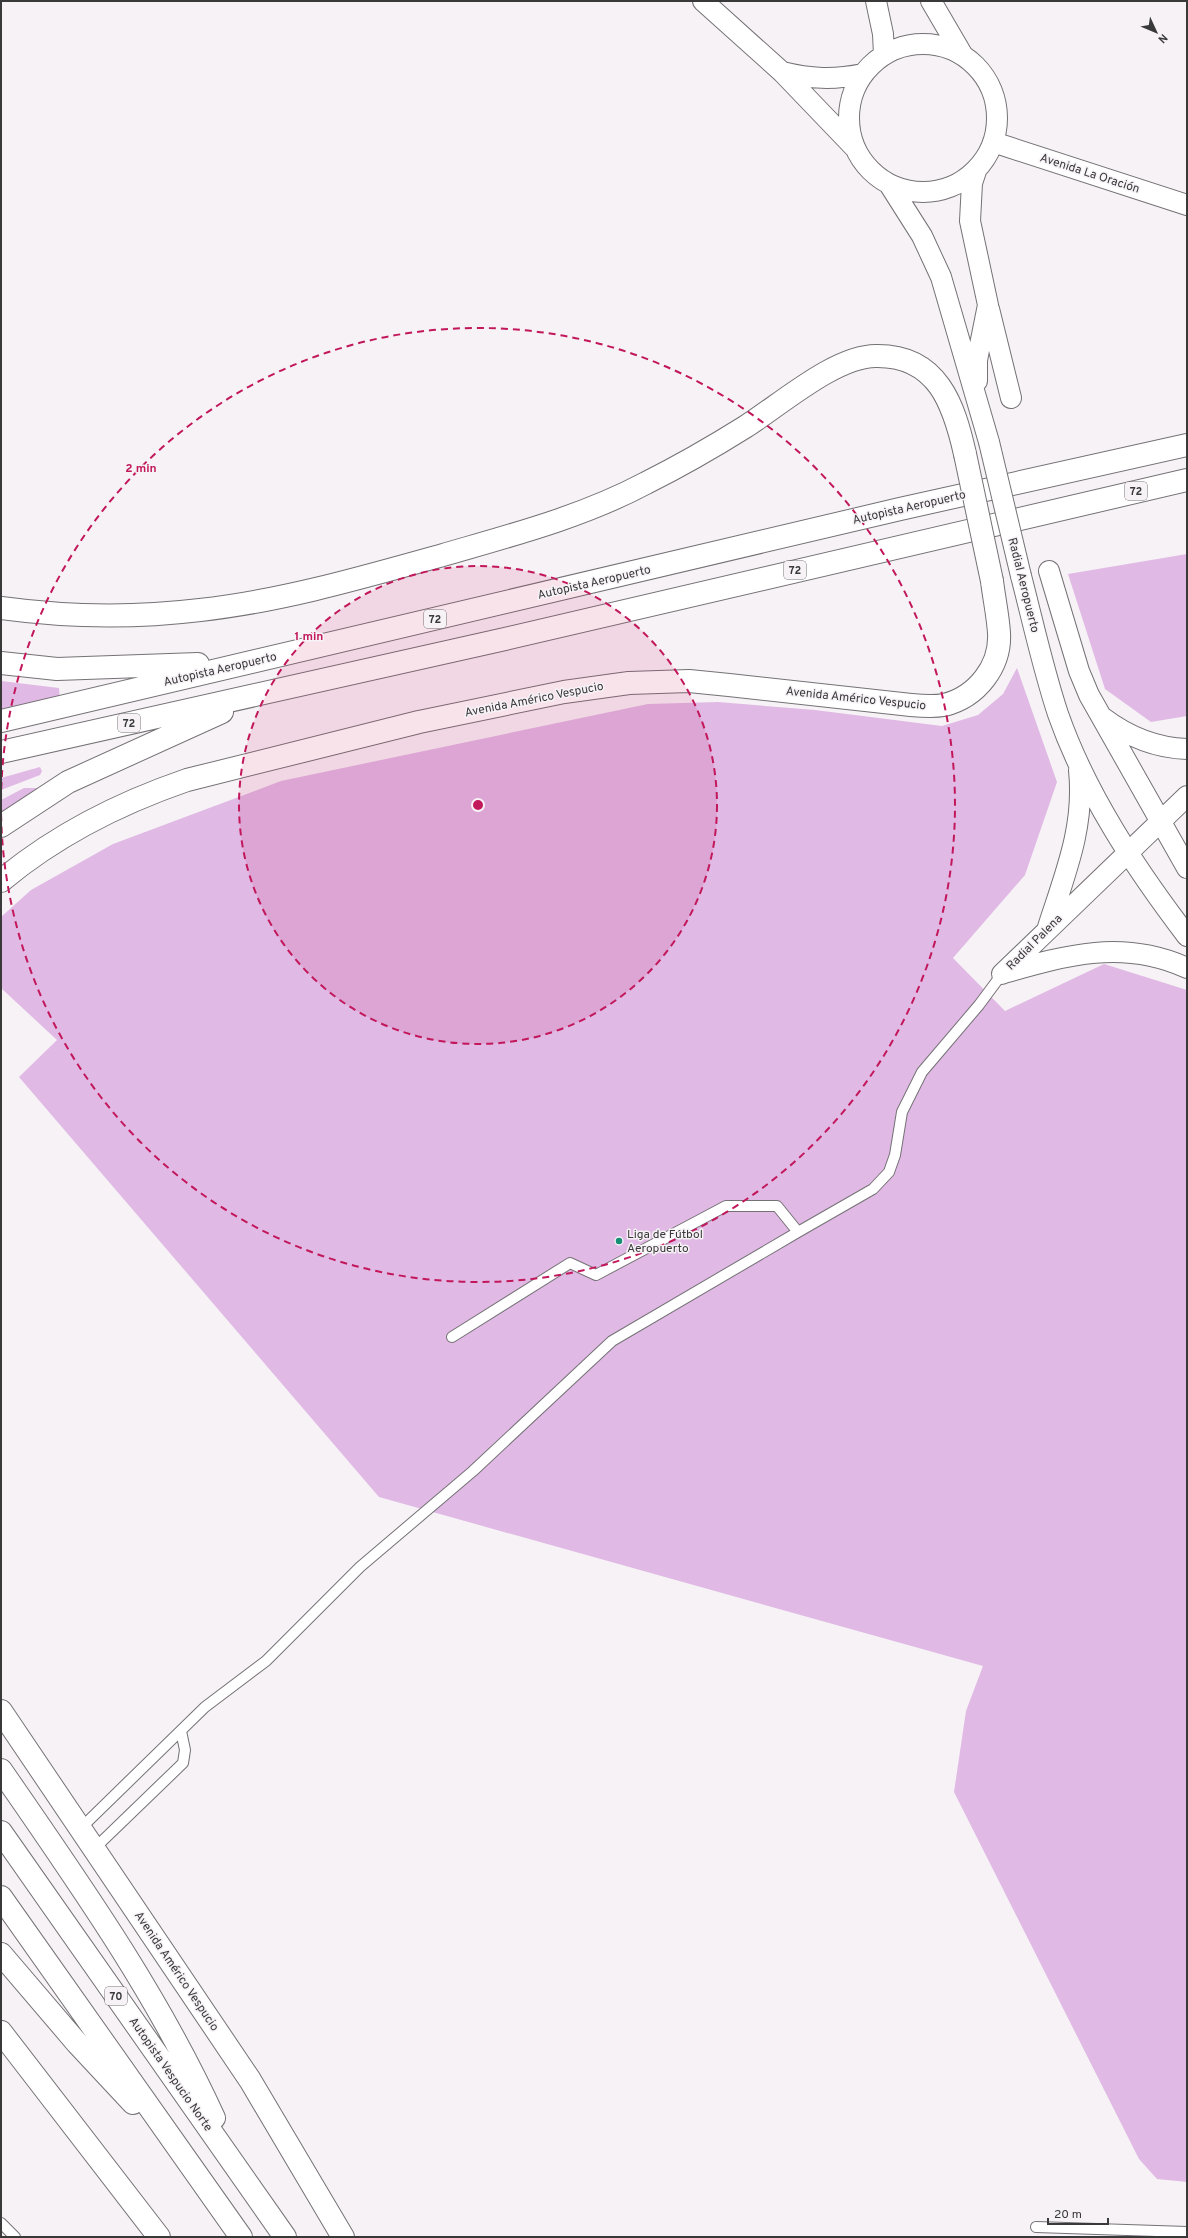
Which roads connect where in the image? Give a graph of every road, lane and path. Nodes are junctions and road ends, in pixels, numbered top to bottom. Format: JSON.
{"nodes":[{"id":1,"x":703,"y":1,"type":"edge"},
{"id":2,"x":876,"y":1,"type":"edge"},
{"id":3,"x":931,"y":1,"type":"edge"},
{"id":4,"x":884,"y":54,"type":"junction"},
{"id":5,"x":962,"y":54,"type":"junction"},
{"id":6,"x":782,"y":72,"type":"junction"},
{"id":7,"x":863,"y":74,"type":"junction"},
{"id":8,"x":993,"y":142,"type":"junction"},
{"id":9,"x":854,"y":147,"type":"junction"},
{"id":10,"x":976,"y":170,"type":"junction"},
{"id":11,"x":888,"y":184,"type":"junction"},
{"id":12,"x":1187,"y":205,"type":"edge"},
{"id":13,"x":988,"y":305,"type":"junction"},
{"id":14,"x":1011,"y":398,"type":"dead end"},
{"id":15,"x":980,"y":407,"type":"junction"},
{"id":16,"x":1187,"y":445,"type":"edge"},
{"id":17,"x":1187,"y":480,"type":"edge"},
{"id":18,"x":1049,"y":571,"type":"dead end"},
{"id":19,"x":1,"y":608,"type":"edge"},
{"id":20,"x":254,"y":661,"type":"junction"},
{"id":21,"x":1,"y":663,"type":"edge"},
{"id":22,"x":257,"y":695,"type":"junction"},
{"id":23,"x":1100,"y":716,"type":"junction"},
{"id":24,"x":1,"y":721,"type":"edge"},
{"id":25,"x":1187,"y":748,"type":"edge"},
{"id":26,"x":1,"y":752,"type":"edge"},
{"id":27,"x":1078,"y":761,"type":"junction"},
{"id":28,"x":1187,"y":796,"type":"edge"},
{"id":29,"x":1161,"y":821,"type":"junction"},
{"id":30,"x":1,"y":826,"type":"edge"},
{"id":31,"x":1127,"y":853,"type":"junction"},
{"id":32,"x":1187,"y":868,"type":"edge"},
{"id":33,"x":1,"y":881,"type":"edge"},
{"id":34,"x":1047,"y":929,"type":"junction"},
{"id":35,"x":1187,"y":936,"type":"edge"},
{"id":36,"x":1187,"y":968,"type":"edge"},
{"id":37,"x":1002,"y":974,"type":"junction"},
{"id":38,"x":798,"y":1232,"type":"junction"},
{"id":39,"x":452,"y":1337,"type":"dead end"},
{"id":40,"x":1,"y":1711,"type":"edge"},
{"id":41,"x":181,"y":1731,"type":"junction"},
{"id":42,"x":1,"y":1770,"type":"edge"},
{"id":43,"x":81,"y":1828,"type":"junction"},
{"id":44,"x":1,"y":1832,"type":"edge"},
{"id":45,"x":95,"y":1848,"type":"junction"},
{"id":46,"x":1,"y":1897,"type":"edge"},
{"id":47,"x":1,"y":1954,"type":"edge"},
{"id":48,"x":1,"y":2032,"type":"edge"},
{"id":49,"x":178,"y":2148,"type":"junction"},
{"id":50,"x":231,"y":2160,"type":"junction"},
{"id":51,"x":1,"y":2223,"type":"edge"},
{"id":52,"x":1036,"y":2227,"type":"dead end"},
{"id":53,"x":1187,"y":2232,"type":"edge"},
{"id":54,"x":1101,"y":2233,"type":"edge"},
{"id":55,"x":1169,"y":2234,"type":"edge"},
{"id":56,"x":14,"y":2237,"type":"edge"},
{"id":57,"x":158,"y":2237,"type":"edge"},
{"id":58,"x":242,"y":2237,"type":"edge"},
{"id":59,"x":286,"y":2237,"type":"edge"},
{"id":60,"x":343,"y":2237,"type":"edge"}],
"edges":[{"from":1,"to":6,"type":"street"},
{"from":2,"to":4,"type":"street"},
{"from":3,"to":5,"type":"street"},
{"from":4,"to":5,"type":"street"},
{"from":4,"to":7,"type":"street"},
{"from":5,"to":8,"type":"street"},
{"from":6,"to":7,"type":"street"},
{"from":6,"to":9,"type":"street"},
{"from":7,"to":9,"type":"street"},
{"from":8,"to":10,"type":"street"},
{"from":8,"to":12,"type":"street","name":"Avenida La Oración"},
{"from":9,"to":11,"type":"street"},
{"from":10,"to":11,"type":"street"},
{"from":10,"to":13,"type":"street","name":"Radial Aeropuerto"},
{"from":11,"to":15,"type":"street","name":"Radial Aeropuerto"},
{"from":13,"to":14,"type":"street","name":"Radial Aeropuerto"},
{"from":13,"to":15,"type":"street","name":"Radial Aeropuerto"},
{"from":15,"to":27,"type":"street","name":"Radial Aeropuerto","bridge":true},
{"from":16,"to":20,"type":"main road","name":"Autopista Aeropuerto","number":"72"},
{"from":17,"to":22,"type":"main road","number":"72"},
{"from":18,"to":23,"type":"street"},
{"from":19,"to":33,"type":"main road","name":"Avenida Américo Vespucio","bridge":true},
{"from":20,"to":21,"type":"main road"},
{"from":20,"to":24,"type":"main road","name":"Autopista Aeropuerto","number":"72"},
{"from":22,"to":26,"type":"main road","number":"72"},
{"from":22,"to":30,"type":"main road"},
{"from":23,"to":25,"type":"street"},
{"from":23,"to":29,"type":"street"},
{"from":27,"to":31,"type":"street","name":"Radial Aeropuerto"},
{"from":27,"to":34,"type":"street","name":"Radial Aeropuerto"},
{"from":28,"to":29,"type":"street","name":"Radial Palena"},
{"from":29,"to":31,"type":"street","name":"Radial Palena"},
{"from":29,"to":32,"type":"street"},
{"from":31,"to":34,"type":"street","name":"Radial Palena"},
{"from":31,"to":35,"type":"street","name":"Radial Aeropuerto"},
{"from":34,"to":37,"type":"street","name":"Radial Palena"},
{"from":36,"to":37,"type":"street","name":"Radial Palena"},
{"from":37,"to":38,"type":"lane"},
{"from":38,"to":39,"type":"lane"},
{"from":38,"to":41,"type":"lane"},
{"from":40,"to":43,"type":"main road","name":"Avenida Américo Vespucio"},
{"from":41,"to":43,"type":"lane"},
{"from":41,"to":45,"type":"lane"},
{"from":42,"to":50,"type":"main road"},
{"from":43,"to":45,"type":"main road","name":"Avenida Américo Vespucio"},
{"from":44,"to":50,"type":"main road","name":"Autopista Vespucio Norte","number":"70"},
{"from":45,"to":60,"type":"main road","name":"Avenida Américo Vespucio"},
{"from":46,"to":49,"type":"main road"},
{"from":47,"to":49,"type":"main road"},
{"from":48,"to":57,"type":"main road"},
{"from":49,"to":58,"type":"main road"},
{"from":50,"to":59,"type":"main road","name":"Autopista Vespucio Norte","number":"70"},
{"from":51,"to":56,"type":"lane"},
{"from":52,"to":54,"type":"lane"},
{"from":53,"to":55,"type":"lane"},
{"from":54,"to":55,"type":"lane"}]}
